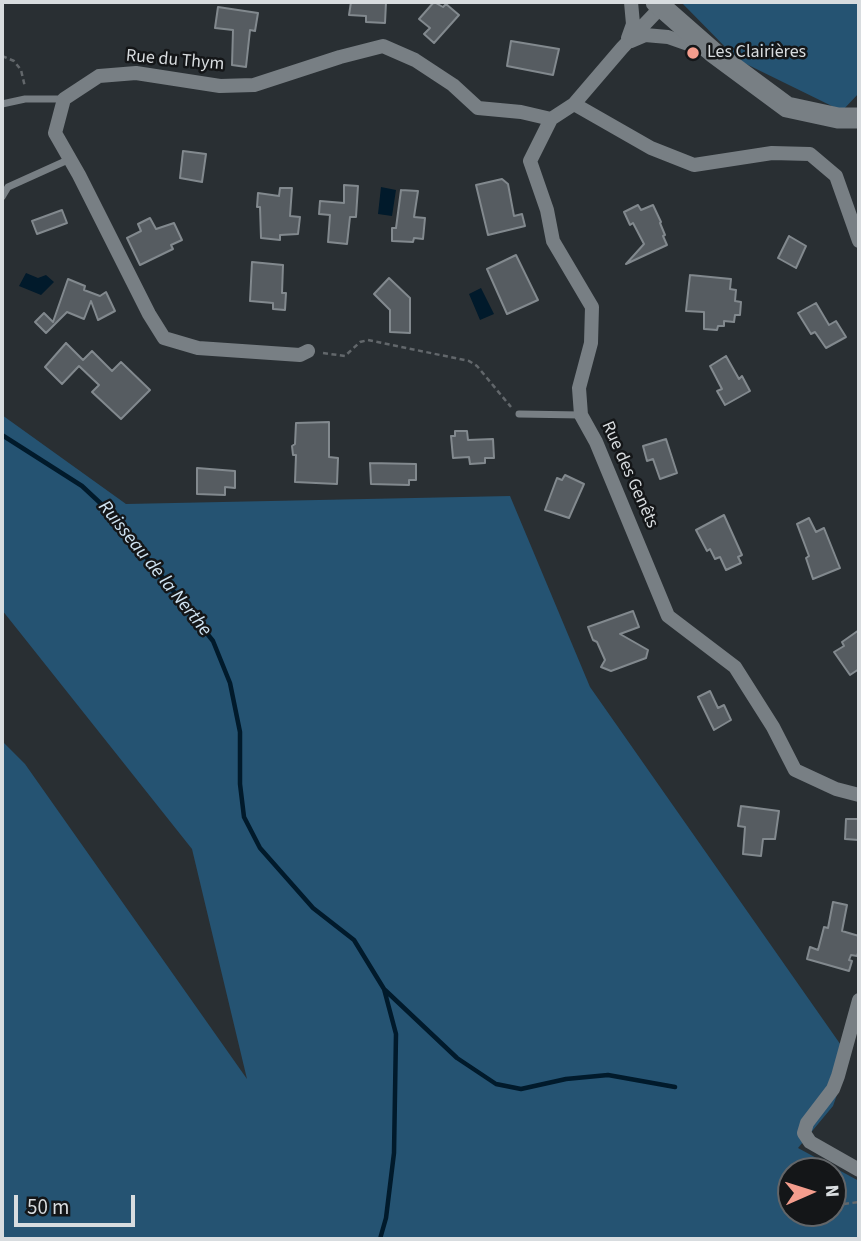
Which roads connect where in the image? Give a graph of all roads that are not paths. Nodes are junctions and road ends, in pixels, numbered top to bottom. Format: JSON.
{"nodes":[{"id":1,"x":631,"y":2,"type":"edge"},
{"id":2,"x":659,"y":4,"type":"edge"},
{"id":3,"x":626,"y":43,"type":"junction"},
{"id":4,"x":714,"y":53,"type":"junction"},
{"id":5,"x":64,"y":99,"type":"junction"},
{"id":6,"x":2,"y":104,"type":"edge"},
{"id":7,"x":573,"y":104,"type":"junction"},
{"id":8,"x":859,"y":118,"type":"edge"},
{"id":9,"x":551,"y":120,"type":"junction"},
{"id":10,"x":70,"y":159,"type":"junction"},
{"id":11,"x":2,"y":197,"type":"edge"},
{"id":12,"x":859,"y":241,"type":"edge"},
{"id":13,"x":308,"y":351,"type":"road end"},
{"id":14,"x":519,"y":414,"type":"road end"},
{"id":15,"x":581,"y":415,"type":"junction"},
{"id":16,"x":859,"y":795,"type":"edge"},
{"id":17,"x":859,"y":1000,"type":"edge"},
{"id":18,"x":859,"y":1170,"type":"edge"}],
"edges":[{"from":1,"to":3,"type":"street"},
{"from":2,"to":3,"type":"street","name":"Rue des Genêts"},
{"from":2,"to":4,"type":"street"},
{"from":3,"to":4,"type":"street"},
{"from":3,"to":7,"type":"street","name":"Rue des Genêts"},
{"from":4,"to":8,"type":"street"},
{"from":5,"to":6,"type":"lane"},
{"from":5,"to":9,"type":"street","name":"Rue du Thym"},
{"from":5,"to":10,"type":"street"},
{"from":7,"to":9,"type":"street","name":"Rue des Genêts"},
{"from":7,"to":12,"type":"street"},
{"from":9,"to":15,"type":"street","name":"Rue des Genêts"},
{"from":10,"to":11,"type":"lane"},
{"from":10,"to":13,"type":"street"},
{"from":14,"to":15,"type":"lane"},
{"from":15,"to":16,"type":"street","name":"Rue des Genêts"},
{"from":17,"to":18,"type":"street"}]}
